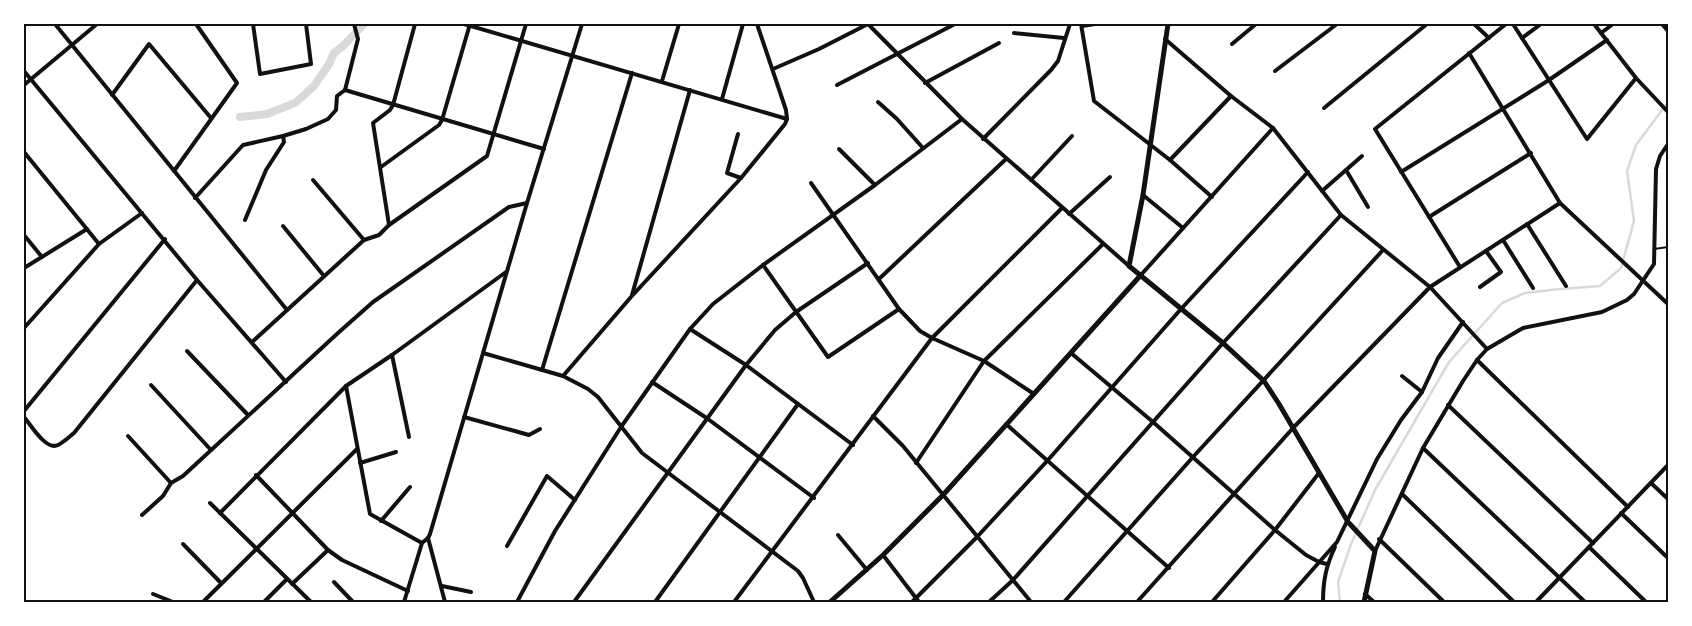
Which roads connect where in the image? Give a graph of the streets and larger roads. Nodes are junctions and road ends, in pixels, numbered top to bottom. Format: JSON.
{"nodes":[{"id":1,"x":55,"y":24,"type":"edge"},
{"id":2,"x":97,"y":24,"type":"edge"},
{"id":3,"x":196,"y":24,"type":"edge"},
{"id":4,"x":253,"y":24,"type":"edge"},
{"id":5,"x":306,"y":24,"type":"edge"},
{"id":6,"x":415,"y":24,"type":"edge"},
{"id":7,"x":464,"y":24,"type":"edge"},
{"id":8,"x":526,"y":24,"type":"edge"},
{"id":9,"x":582,"y":24,"type":"edge"},
{"id":10,"x":679,"y":24,"type":"edge"},
{"id":11,"x":744,"y":24,"type":"edge"},
{"id":12,"x":757,"y":24,"type":"edge"},
{"id":13,"x":868,"y":24,"type":"edge"},
{"id":14,"x":954,"y":24,"type":"edge"},
{"id":15,"x":1070,"y":24,"type":"edge"},
{"id":16,"x":1095,"y":24,"type":"edge"},
{"id":17,"x":1168,"y":24,"type":"edge"},
{"id":18,"x":1256,"y":24,"type":"edge"},
{"id":19,"x":1337,"y":24,"type":"edge"},
{"id":20,"x":1427,"y":24,"type":"edge"},
{"id":21,"x":1474,"y":24,"type":"edge"},
{"id":22,"x":1506,"y":24,"type":"edge"},
{"id":23,"x":1513,"y":24,"type":"edge"},
{"id":24,"x":1541,"y":24,"type":"edge"},
{"id":25,"x":1594,"y":24,"type":"edge"},
{"id":26,"x":1613,"y":24,"type":"edge"},
{"id":27,"x":1662,"y":24,"type":"edge"},
{"id":28,"x":470,"y":25,"type":"edge"},
{"id":29,"x":1082,"y":25,"type":"edge"},
{"id":30,"x":354,"y":26,"type":"edge"},
{"id":31,"x":1668,"y":31,"type":"edge"},
{"id":32,"x":1014,"y":33,"type":"dead end"},
{"id":33,"x":1601,"y":33,"type":"junction"},
{"id":34,"x":1064,"y":38,"type":"junction"},
{"id":35,"x":1489,"y":38,"type":"junction"},
{"id":36,"x":1522,"y":38,"type":"junction"},
{"id":37,"x":1165,"y":39,"type":"junction"},
{"id":38,"x":1607,"y":40,"type":"junction"},
{"id":39,"x":521,"y":41,"type":"junction"},
{"id":40,"x":998,"y":43,"type":"dead end"},
{"id":41,"x":72,"y":44,"type":"junction"},
{"id":42,"x":1232,"y":44,"type":"dead end"},
{"id":43,"x":1468,"y":53,"type":"junction"},
{"id":44,"x":897,"y":54,"type":"junction"},
{"id":45,"x":573,"y":56,"type":"junction"},
{"id":46,"x":773,"y":69,"type":"junction"},
{"id":47,"x":24,"y":71,"type":"edge"},
{"id":48,"x":1275,"y":72,"type":"dead end"},
{"id":49,"x":632,"y":73,"type":"junction"},
{"id":50,"x":1636,"y":78,"type":"junction"},
{"id":51,"x":31,"y":79,"type":"junction"},
{"id":52,"x":1549,"y":80,"type":"junction"},
{"id":53,"x":662,"y":81,"type":"junction"},
{"id":54,"x":925,"y":83,"type":"junction"},
{"id":55,"x":837,"y":84,"type":"dead end"},
{"id":56,"x":24,"y":85,"type":"edge"},
{"id":57,"x":345,"y":90,"type":"junction"},
{"id":58,"x":690,"y":90,"type":"junction"},
{"id":59,"x":112,"y":95,"type":"junction"},
{"id":60,"x":1232,"y":96,"type":"junction"},
{"id":61,"x":722,"y":99,"type":"junction"},
{"id":62,"x":878,"y":102,"type":"dead end"},
{"id":63,"x":393,"y":105,"type":"junction"},
{"id":64,"x":1324,"y":108,"type":"dead end"},
{"id":65,"x":1503,"y":108,"type":"junction"},
{"id":66,"x":1668,"y":112,"type":"edge"},
{"id":67,"x":211,"y":118,"type":"junction"},
{"id":68,"x":787,"y":119,"type":"junction"},
{"id":69,"x":962,"y":119,"type":"junction"},
{"id":70,"x":442,"y":120,"type":"junction"},
{"id":71,"x":1273,"y":128,"type":"junction"},
{"id":72,"x":738,"y":134,"type":"dead end"},
{"id":73,"x":493,"y":135,"type":"junction"},
{"id":74,"x":283,"y":136,"type":"junction"},
{"id":75,"x":1072,"y":136,"type":"dead end"},
{"id":76,"x":983,"y":139,"type":"junction"},
{"id":77,"x":1151,"y":144,"type":"junction"},
{"id":78,"x":1668,"y":144,"type":"edge"},
{"id":79,"x":923,"y":148,"type":"junction"},
{"id":80,"x":544,"y":149,"type":"junction"},
{"id":81,"x":839,"y":149,"type":"dead end"},
{"id":82,"x":24,"y":152,"type":"edge"},
{"id":83,"x":1530,"y":153,"type":"junction"},
{"id":84,"x":1362,"y":156,"type":"dead end"},
{"id":85,"x":1006,"y":159,"type":"junction"},
{"id":86,"x":1170,"y":160,"type":"junction"},
{"id":87,"x":381,"y":167,"type":"junction"},
{"id":88,"x":1346,"y":170,"type":"junction"},
{"id":89,"x":174,"y":171,"type":"junction"},
{"id":90,"x":1308,"y":172,"type":"junction"},
{"id":91,"x":1401,"y":172,"type":"junction"},
{"id":92,"x":1110,"y":177,"type":"dead end"},
{"id":93,"x":741,"y":178,"type":"junction"},
{"id":94,"x":313,"y":180,"type":"dead end"},
{"id":95,"x":1031,"y":180,"type":"junction"},
{"id":96,"x":811,"y":183,"type":"dead end"},
{"id":97,"x":875,"y":185,"type":"junction"},
{"id":98,"x":1322,"y":191,"type":"junction"},
{"id":99,"x":1143,"y":195,"type":"junction"},
{"id":100,"x":1212,"y":197,"type":"junction"},
{"id":101,"x":195,"y":198,"type":"junction"},
{"id":102,"x":526,"y":203,"type":"junction"},
{"id":103,"x":1560,"y":203,"type":"junction"},
{"id":104,"x":1368,"y":207,"type":"dead end"},
{"id":105,"x":1062,"y":208,"type":"junction"},
{"id":106,"x":142,"y":212,"type":"junction"},
{"id":107,"x":1069,"y":214,"type":"junction"},
{"id":108,"x":1341,"y":215,"type":"junction"},
{"id":109,"x":834,"y":216,"type":"junction"},
{"id":110,"x":1429,"y":217,"type":"junction"},
{"id":111,"x":244,"y":220,"type":"dead end"},
{"id":112,"x":1527,"y":224,"type":"junction"},
{"id":113,"x":389,"y":225,"type":"junction"},
{"id":114,"x":283,"y":226,"type":"dead end"},
{"id":115,"x":1183,"y":228,"type":"junction"},
{"id":116,"x":87,"y":229,"type":"junction"},
{"id":117,"x":24,"y":235,"type":"edge"},
{"id":118,"x":165,"y":239,"type":"junction"},
{"id":119,"x":364,"y":240,"type":"junction"},
{"id":120,"x":1503,"y":240,"type":"junction"},
{"id":121,"x":99,"y":244,"type":"junction"},
{"id":122,"x":1103,"y":244,"type":"junction"},
{"id":123,"x":1383,"y":250,"type":"junction"},
{"id":124,"x":1486,"y":251,"type":"junction"},
{"id":125,"x":42,"y":257,"type":"junction"},
{"id":126,"x":868,"y":263,"type":"junction"},
{"id":127,"x":763,"y":265,"type":"junction"},
{"id":128,"x":1129,"y":266,"type":"junction"},
{"id":129,"x":1460,"y":267,"type":"junction"},
{"id":130,"x":24,"y":268,"type":"edge"},
{"id":131,"x":507,"y":271,"type":"junction"},
{"id":132,"x":324,"y":276,"type":"junction"},
{"id":133,"x":1140,"y":276,"type":"junction"},
{"id":134,"x":880,"y":278,"type":"junction"},
{"id":135,"x":197,"y":280,"type":"junction"},
{"id":136,"x":1643,"y":280,"type":"junction"},
{"id":137,"x":1430,"y":286,"type":"junction"},
{"id":138,"x":1566,"y":286,"type":"dead end"},
{"id":139,"x":1480,"y":287,"type":"dead end"},
{"id":140,"x":1533,"y":288,"type":"dead end"},
{"id":141,"x":631,"y":297,"type":"junction"},
{"id":142,"x":1668,"y":304,"type":"edge"},
{"id":143,"x":899,"y":309,"type":"junction"},
{"id":144,"x":1181,"y":309,"type":"junction"},
{"id":145,"x":288,"y":310,"type":"junction"},
{"id":146,"x":796,"y":312,"type":"junction"},
{"id":147,"x":1463,"y":322,"type":"junction"},
{"id":148,"x":24,"y":328,"type":"edge"},
{"id":149,"x":690,"y":329,"type":"junction"},
{"id":150,"x":932,"y":338,"type":"junction"},
{"id":151,"x":252,"y":342,"type":"junction"},
{"id":152,"x":1224,"y":343,"type":"junction"},
{"id":153,"x":1487,"y":349,"type":"junction"},
{"id":154,"x":187,"y":350,"type":"dead end"},
{"id":155,"x":1071,"y":352,"type":"junction"},
{"id":156,"x":483,"y":353,"type":"junction"},
{"id":157,"x":392,"y":355,"type":"junction"},
{"id":158,"x":1477,"y":360,"type":"junction"},
{"id":159,"x":984,"y":361,"type":"junction"},
{"id":160,"x":746,"y":365,"type":"junction"},
{"id":161,"x":542,"y":370,"type":"junction"},
{"id":162,"x":563,"y":376,"type":"junction"},
{"id":163,"x":1402,"y":376,"type":"dead end"},
{"id":164,"x":1264,"y":381,"type":"junction"},
{"id":165,"x":286,"y":382,"type":"junction"},
{"id":166,"x":652,"y":382,"type":"junction"},
{"id":167,"x":151,"y":386,"type":"dead end"},
{"id":168,"x":346,"y":386,"type":"junction"},
{"id":169,"x":1112,"y":387,"type":"junction"},
{"id":170,"x":1422,"y":392,"type":"junction"},
{"id":171,"x":1034,"y":394,"type":"junction"},
{"id":172,"x":798,"y":404,"type":"junction"},
{"id":173,"x":1448,"y":405,"type":"junction"},
{"id":174,"x":24,"y":411,"type":"edge"},
{"id":175,"x":248,"y":415,"type":"junction"},
{"id":176,"x":874,"y":416,"type":"junction"},
{"id":177,"x":24,"y":417,"type":"edge"},
{"id":178,"x":464,"y":417,"type":"junction"},
{"id":179,"x":708,"y":419,"type":"junction"},
{"id":180,"x":1153,"y":422,"type":"junction"},
{"id":181,"x":1006,"y":424,"type":"junction"},
{"id":182,"x":621,"y":427,"type":"junction"},
{"id":183,"x":1293,"y":428,"type":"junction"},
{"id":184,"x":540,"y":429,"type":"dead end"},
{"id":185,"x":128,"y":436,"type":"dead end"},
{"id":186,"x":409,"y":437,"type":"dead end"},
{"id":187,"x":853,"y":445,"type":"junction"},
{"id":188,"x":1423,"y":448,"type":"junction"},
{"id":189,"x":357,"y":449,"type":"junction"},
{"id":190,"x":211,"y":450,"type":"junction"},
{"id":191,"x":396,"y":452,"type":"dead end"},
{"id":192,"x":1193,"y":457,"type":"junction"},
{"id":193,"x":760,"y":458,"type":"junction"},
{"id":194,"x":1048,"y":460,"type":"junction"},
{"id":195,"x":360,"y":463,"type":"junction"},
{"id":196,"x":916,"y":463,"type":"junction"},
{"id":197,"x":1668,"y":465,"type":"edge"},
{"id":198,"x":668,"y":473,"type":"junction"},
{"id":199,"x":1319,"y":473,"type":"junction"},
{"id":200,"x":256,"y":475,"type":"junction"},
{"id":201,"x":171,"y":483,"type":"junction"},
{"id":202,"x":1651,"y":483,"type":"junction"},
{"id":203,"x":410,"y":486,"type":"dead end"},
{"id":204,"x":1235,"y":494,"type":"junction"},
{"id":205,"x":1402,"y":494,"type":"junction"},
{"id":206,"x":943,"y":495,"type":"junction"},
{"id":207,"x":1088,"y":496,"type":"junction"},
{"id":208,"x":814,"y":498,"type":"junction"},
{"id":209,"x":1668,"y":499,"type":"edge"},
{"id":210,"x":574,"y":500,"type":"junction"},
{"id":211,"x":210,"y":503,"type":"dead end"},
{"id":212,"x":1628,"y":507,"type":"junction"},
{"id":213,"x":721,"y":511,"type":"junction"},
{"id":214,"x":220,"y":513,"type":"junction"},
{"id":215,"x":293,"y":513,"type":"junction"},
{"id":216,"x":1622,"y":514,"type":"junction"},
{"id":217,"x":142,"y":515,"type":"dead end"},
{"id":218,"x":381,"y":520,"type":"junction"},
{"id":219,"x":1348,"y":522,"type":"junction"},
{"id":220,"x":1275,"y":530,"type":"junction"},
{"id":221,"x":1128,"y":531,"type":"junction"},
{"id":222,"x":838,"y":535,"type":"dead end"},
{"id":223,"x":977,"y":537,"type":"junction"},
{"id":224,"x":428,"y":538,"type":"junction"},
{"id":225,"x":1379,"y":539,"type":"junction"},
{"id":226,"x":1337,"y":542,"type":"junction"},
{"id":227,"x":422,"y":543,"type":"junction"},
{"id":228,"x":1593,"y":543,"type":"junction"},
{"id":229,"x":183,"y":544,"type":"dead end"},
{"id":230,"x":507,"y":546,"type":"dead end"},
{"id":231,"x":1589,"y":547,"type":"junction"},
{"id":232,"x":256,"y":549,"type":"junction"},
{"id":233,"x":328,"y":550,"type":"junction"},
{"id":234,"x":1373,"y":550,"type":"junction"},
{"id":235,"x":773,"y":553,"type":"junction"},
{"id":236,"x":883,"y":555,"type":"junction"},
{"id":237,"x":1668,"y":558,"type":"edge"},
{"id":238,"x":1319,"y":562,"type":"junction"},
{"id":239,"x":1327,"y":564,"type":"junction"},
{"id":240,"x":1169,"y":568,"type":"junction"},
{"id":241,"x":867,"y":570,"type":"junction"},
{"id":242,"x":1560,"y":578,"type":"junction"},
{"id":243,"x":287,"y":579,"type":"junction"},
{"id":244,"x":1013,"y":580,"type":"junction"},
{"id":245,"x":334,"y":582,"type":"dead end"},
{"id":246,"x":221,"y":584,"type":"junction"},
{"id":247,"x":292,"y":584,"type":"junction"},
{"id":248,"x":442,"y":586,"type":"junction"},
{"id":249,"x":408,"y":591,"type":"junction"},
{"id":250,"x":471,"y":592,"type":"dead end"},
{"id":251,"x":153,"y":594,"type":"dead end"},
{"id":252,"x":1365,"y":594,"type":"junction"},
{"id":253,"x":268,"y":598,"type":"junction"},
{"id":254,"x":916,"y":601,"type":"edge"},
{"id":255,"x":173,"y":602,"type":"edge"},
{"id":256,"x":203,"y":602,"type":"edge"},
{"id":257,"x":264,"y":602,"type":"edge"},
{"id":258,"x":273,"y":602,"type":"edge"},
{"id":259,"x":311,"y":602,"type":"edge"},
{"id":260,"x":353,"y":602,"type":"edge"},
{"id":261,"x":404,"y":602,"type":"edge"},
{"id":262,"x":445,"y":602,"type":"edge"},
{"id":263,"x":517,"y":602,"type":"edge"},
{"id":264,"x":574,"y":602,"type":"edge"},
{"id":265,"x":655,"y":602,"type":"edge"},
{"id":266,"x":734,"y":602,"type":"edge"},
{"id":267,"x":813,"y":602,"type":"edge"},
{"id":268,"x":830,"y":602,"type":"edge"},
{"id":269,"x":989,"y":602,"type":"edge"},
{"id":270,"x":1031,"y":602,"type":"edge"},
{"id":271,"x":1064,"y":602,"type":"edge"},
{"id":272,"x":1137,"y":602,"type":"edge"},
{"id":273,"x":1212,"y":602,"type":"edge"},
{"id":274,"x":1284,"y":602,"type":"edge"},
{"id":275,"x":1323,"y":602,"type":"edge"},
{"id":276,"x":1364,"y":602,"type":"edge"},
{"id":277,"x":1374,"y":602,"type":"edge"},
{"id":278,"x":1444,"y":602,"type":"edge"},
{"id":279,"x":1514,"y":602,"type":"edge"},
{"id":280,"x":1536,"y":602,"type":"edge"},
{"id":281,"x":1585,"y":602,"type":"edge"},
{"id":282,"x":1646,"y":602,"type":"edge"}],
"edges":[{"from":1,"to":41,"type":"street"},
{"from":2,"to":41,"type":"street"},
{"from":3,"to":67,"type":"street"},
{"from":4,"to":5,"type":"street"},
{"from":6,"to":63,"type":"street"},
{"from":7,"to":28,"type":"street"},
{"from":8,"to":39,"type":"street"},
{"from":9,"to":45,"type":"street"},
{"from":10,"to":53,"type":"street"},
{"from":11,"to":61,"type":"street"},
{"from":12,"to":46,"type":"street"},
{"from":13,"to":44,"type":"street"},
{"from":13,"to":46,"type":"street"},
{"from":14,"to":44,"type":"street"},
{"from":15,"to":34,"type":"street"},
{"from":16,"to":29,"type":"street"},
{"from":17,"to":37,"type":"street"},
{"from":18,"to":42,"type":"street"},
{"from":19,"to":48,"type":"street"},
{"from":20,"to":64,"type":"street"},
{"from":21,"to":35,"type":"street"},
{"from":22,"to":35,"type":"street"},
{"from":23,"to":36,"type":"street"},
{"from":24,"to":36,"type":"street"},
{"from":25,"to":33,"type":"street"},
{"from":26,"to":33,"type":"street"},
{"from":27,"to":31,"type":"street"},
{"from":28,"to":39,"type":"street"},
{"from":28,"to":70,"type":"street"},
{"from":29,"to":77,"type":"street"},
{"from":30,"to":57,"type":"street"},
{"from":32,"to":34,"type":"street"},
{"from":33,"to":38,"type":"street"},
{"from":34,"to":76,"type":"street"},
{"from":35,"to":43,"type":"street"},
{"from":36,"to":52,"type":"street"},
{"from":37,"to":60,"type":"street"},
{"from":37,"to":77,"type":"street"},
{"from":38,"to":50,"type":"street"},
{"from":38,"to":52,"type":"street"},
{"from":39,"to":45,"type":"street"},
{"from":39,"to":73,"type":"street"},
{"from":40,"to":54,"type":"street"},
{"from":41,"to":51,"type":"street"},
{"from":41,"to":59,"type":"street"},
{"from":43,"to":65,"type":"street"},
{"from":43,"to":91,"type":"street"},
{"from":44,"to":54,"type":"street"},
{"from":44,"to":55,"type":"street"},
{"from":45,"to":49,"type":"street"},
{"from":45,"to":80,"type":"street"},
{"from":46,"to":68,"type":"street"},
{"from":47,"to":51,"type":"street"},
{"from":49,"to":53,"type":"street"},
{"from":49,"to":161,"type":"street"},
{"from":50,"to":52,"type":"street"},
{"from":50,"to":66,"type":"street"},
{"from":51,"to":56,"type":"street"},
{"from":51,"to":106,"type":"street"},
{"from":52,"to":65,"type":"street"},
{"from":53,"to":58,"type":"street"},
{"from":54,"to":69,"type":"street"},
{"from":57,"to":63,"type":"street"},
{"from":57,"to":74,"type":"street"},
{"from":58,"to":61,"type":"street"},
{"from":58,"to":141,"type":"street"},
{"from":59,"to":67,"type":"street"},
{"from":59,"to":89,"type":"street"},
{"from":60,"to":71,"type":"street"},
{"from":60,"to":86,"type":"street"},
{"from":61,"to":68,"type":"street"},
{"from":62,"to":79,"type":"street"},
{"from":63,"to":70,"type":"street"},
{"from":63,"to":87,"type":"street"},
{"from":65,"to":83,"type":"street"},
{"from":65,"to":91,"type":"street"},
{"from":67,"to":89,"type":"street"},
{"from":68,"to":93,"type":"street"},
{"from":69,"to":76,"type":"street"},
{"from":69,"to":79,"type":"street"},
{"from":70,"to":73,"type":"street"},
{"from":70,"to":87,"type":"street"},
{"from":71,"to":90,"type":"street"},
{"from":71,"to":100,"type":"street"},
{"from":72,"to":93,"type":"street"},
{"from":73,"to":80,"type":"street"},
{"from":73,"to":113,"type":"street"},
{"from":74,"to":101,"type":"street"},
{"from":74,"to":111,"type":"street"},
{"from":75,"to":95,"type":"street"},
{"from":76,"to":85,"type":"street"},
{"from":77,"to":86,"type":"street"},
{"from":77,"to":99,"type":"street"},
{"from":78,"to":136,"type":"street"},
{"from":79,"to":97,"type":"street"},
{"from":80,"to":102,"type":"street"},
{"from":81,"to":97,"type":"street"},
{"from":82,"to":116,"type":"street"},
{"from":83,"to":103,"type":"street"},
{"from":83,"to":110,"type":"street"},
{"from":84,"to":88,"type":"street"},
{"from":85,"to":95,"type":"street"},
{"from":85,"to":134,"type":"street"},
{"from":86,"to":100,"type":"street"},
{"from":87,"to":113,"type":"street"},
{"from":88,"to":98,"type":"street"},
{"from":88,"to":104,"type":"street"},
{"from":89,"to":101,"type":"street"},
{"from":90,"to":98,"type":"street"},
{"from":90,"to":144,"type":"street"},
{"from":91,"to":110,"type":"street"},
{"from":92,"to":107,"type":"street"},
{"from":93,"to":141,"type":"street"},
{"from":94,"to":119,"type":"street"},
{"from":95,"to":105,"type":"street"},
{"from":96,"to":109,"type":"street"},
{"from":97,"to":109,"type":"street"},
{"from":98,"to":108,"type":"street"},
{"from":99,"to":115,"type":"street"},
{"from":99,"to":128,"type":"street"},
{"from":100,"to":115,"type":"street"},
{"from":101,"to":145,"type":"street"},
{"from":102,"to":131,"type":"street"},
{"from":102,"to":165,"type":"street"},
{"from":103,"to":112,"type":"street"},
{"from":103,"to":136,"type":"street"},
{"from":105,"to":107,"type":"street"},
{"from":105,"to":150,"type":"street"},
{"from":106,"to":118,"type":"street"},
{"from":106,"to":121,"type":"street"},
{"from":107,"to":122,"type":"street"},
{"from":108,"to":123,"type":"street"},
{"from":108,"to":152,"type":"street"},
{"from":109,"to":126,"type":"street"},
{"from":109,"to":127,"type":"street"},
{"from":110,"to":129,"type":"street"},
{"from":112,"to":120,"type":"street"},
{"from":112,"to":138,"type":"street"},
{"from":113,"to":119,"type":"street"},
{"from":114,"to":132,"type":"street"},
{"from":115,"to":133,"type":"street"},
{"from":116,"to":121,"type":"street"},
{"from":116,"to":125,"type":"street"},
{"from":117,"to":125,"type":"street"},
{"from":118,"to":135,"type":"street"},
{"from":118,"to":174,"type":"street"},
{"from":119,"to":132,"type":"street"},
{"from":120,"to":124,"type":"street"},
{"from":120,"to":140,"type":"street"},
{"from":121,"to":148,"type":"street"},
{"from":122,"to":128,"type":"street"},
{"from":122,"to":159,"type":"street"},
{"from":123,"to":137,"type":"street"},
{"from":123,"to":164,"type":"street"},
{"from":124,"to":129,"type":"street"},
{"from":124,"to":139,"type":"street"},
{"from":125,"to":130,"type":"street"},
{"from":126,"to":134,"type":"street"},
{"from":126,"to":146,"type":"street"},
{"from":127,"to":146,"type":"street"},
{"from":127,"to":149,"type":"street"},
{"from":128,"to":133,"type":"street"},
{"from":129,"to":137,"type":"street"},
{"from":131,"to":156,"type":"street"},
{"from":131,"to":157,"type":"street"},
{"from":132,"to":145,"type":"street"},
{"from":133,"to":144,"type":"street"},
{"from":133,"to":155,"type":"street"},
{"from":134,"to":143,"type":"street"},
{"from":135,"to":151,"type":"street"},
{"from":135,"to":177,"type":"street"},
{"from":136,"to":142,"type":"street"},
{"from":136,"to":153,"type":"street"},
{"from":137,"to":147,"type":"street"},
{"from":137,"to":183,"type":"street"},
{"from":141,"to":162,"type":"street"},
{"from":143,"to":146,"type":"street"},
{"from":143,"to":150,"type":"street"},
{"from":144,"to":152,"type":"street"},
{"from":144,"to":169,"type":"street"},
{"from":145,"to":151,"type":"street"},
{"from":146,"to":160,"type":"street"},
{"from":147,"to":153,"type":"street"},
{"from":147,"to":170,"type":"street"},
{"from":149,"to":160,"type":"street"},
{"from":149,"to":166,"type":"street"},
{"from":150,"to":159,"type":"street"},
{"from":150,"to":176,"type":"street"},
{"from":151,"to":165,"type":"street"},
{"from":152,"to":164,"type":"street"},
{"from":152,"to":180,"type":"street"},
{"from":153,"to":158,"type":"street"},
{"from":154,"to":175,"type":"street"},
{"from":155,"to":169,"type":"street"},
{"from":155,"to":171,"type":"street"},
{"from":156,"to":161,"type":"street"},
{"from":156,"to":178,"type":"street"},
{"from":157,"to":168,"type":"street"},
{"from":157,"to":186,"type":"street"},
{"from":158,"to":173,"type":"street"},
{"from":158,"to":212,"type":"street"},
{"from":159,"to":171,"type":"street"},
{"from":159,"to":196,"type":"street"},
{"from":160,"to":172,"type":"street"},
{"from":160,"to":179,"type":"street"},
{"from":161,"to":162,"type":"street"},
{"from":162,"to":182,"type":"street"},
{"from":163,"to":170,"type":"street"},
{"from":164,"to":183,"type":"street"},
{"from":164,"to":192,"type":"street"},
{"from":165,"to":175,"type":"street"},
{"from":166,"to":179,"type":"street"},
{"from":166,"to":182,"type":"street"},
{"from":167,"to":190,"type":"street"},
{"from":168,"to":189,"type":"street"},
{"from":168,"to":200,"type":"street"},
{"from":169,"to":180,"type":"street"},
{"from":169,"to":194,"type":"street"},
{"from":170,"to":219,"type":"street"},
{"from":171,"to":181,"type":"street"},
{"from":172,"to":187,"type":"street"},
{"from":172,"to":193,"type":"street"},
{"from":173,"to":188,"type":"street"},
{"from":173,"to":228,"type":"street"},
{"from":175,"to":190,"type":"street"},
{"from":176,"to":187,"type":"street"},
{"from":176,"to":196,"type":"street"},
{"from":178,"to":184,"type":"street"},
{"from":178,"to":224,"type":"street"},
{"from":179,"to":193,"type":"street"},
{"from":179,"to":198,"type":"street"},
{"from":180,"to":192,"type":"street"},
{"from":180,"to":207,"type":"street"},
{"from":181,"to":194,"type":"street"},
{"from":181,"to":206,"type":"street"},
{"from":182,"to":198,"type":"street"},
{"from":182,"to":210,"type":"street"},
{"from":183,"to":199,"type":"street"},
{"from":183,"to":204,"type":"street"},
{"from":185,"to":201,"type":"street"},
{"from":187,"to":208,"type":"street"},
{"from":188,"to":205,"type":"street"},
{"from":188,"to":242,"type":"street"},
{"from":189,"to":195,"type":"street"},
{"from":189,"to":215,"type":"street"},
{"from":190,"to":201,"type":"street"},
{"from":191,"to":195,"type":"street"},
{"from":192,"to":204,"type":"street"},
{"from":192,"to":221,"type":"street"},
{"from":193,"to":208,"type":"street"},
{"from":193,"to":213,"type":"street"},
{"from":194,"to":207,"type":"street"},
{"from":194,"to":223,"type":"street"},
{"from":195,"to":218,"type":"street"},
{"from":196,"to":206,"type":"street"},
{"from":197,"to":202,"type":"street"},
{"from":198,"to":213,"type":"street"},
{"from":198,"to":264,"type":"street"},
{"from":199,"to":219,"type":"street"},
{"from":199,"to":220,"type":"street"},
{"from":200,"to":214,"type":"street"},
{"from":200,"to":215,"type":"street"},
{"from":201,"to":217,"type":"street"},
{"from":202,"to":209,"type":"street"},
{"from":202,"to":212,"type":"street"},
{"from":203,"to":218,"type":"street"},
{"from":204,"to":220,"type":"street"},
{"from":204,"to":240,"type":"street"},
{"from":205,"to":225,"type":"street"},
{"from":205,"to":279,"type":"street"},
{"from":206,"to":223,"type":"street"},
{"from":206,"to":236,"type":"street"},
{"from":207,"to":221,"type":"street"},
{"from":207,"to":244,"type":"street"},
{"from":208,"to":235,"type":"street"},
{"from":210,"to":230,"type":"street"},
{"from":210,"to":263,"type":"street"},
{"from":211,"to":214,"type":"street"},
{"from":212,"to":216,"type":"street"},
{"from":213,"to":235,"type":"street"},
{"from":213,"to":265,"type":"street"},
{"from":214,"to":232,"type":"street"},
{"from":215,"to":232,"type":"street"},
{"from":215,"to":233,"type":"street"},
{"from":216,"to":228,"type":"street"},
{"from":216,"to":237,"type":"street"},
{"from":218,"to":227,"type":"street"},
{"from":219,"to":226,"type":"street"},
{"from":219,"to":234,"type":"street"},
{"from":220,"to":238,"type":"street"},
{"from":220,"to":273,"type":"street"},
{"from":221,"to":240,"type":"street"},
{"from":221,"to":271,"type":"street"},
{"from":222,"to":241,"type":"street"},
{"from":223,"to":244,"type":"street"},
{"from":223,"to":254,"type":"street"},
{"from":224,"to":227,"type":"street"},
{"from":224,"to":248,"type":"street"},
{"from":225,"to":234,"type":"street"},
{"from":225,"to":278,"type":"street"},
{"from":226,"to":238,"type":"street"},
{"from":226,"to":239,"type":"street"},
{"from":227,"to":249,"type":"street"},
{"from":228,"to":231,"type":"street"},
{"from":229,"to":246,"type":"street"},
{"from":231,"to":242,"type":"street"},
{"from":231,"to":282,"type":"street"},
{"from":232,"to":243,"type":"street"},
{"from":232,"to":246,"type":"street"},
{"from":233,"to":247,"type":"street"},
{"from":233,"to":249,"type":"street"},
{"from":234,"to":252,"type":"street"},
{"from":235,"to":266,"type":"street"},
{"from":235,"to":267,"type":"street"},
{"from":236,"to":241,"type":"street"},
{"from":236,"to":254,"type":"street"},
{"from":238,"to":239,"type":"street"},
{"from":238,"to":274,"type":"street"},
{"from":239,"to":275,"type":"street"},
{"from":240,"to":272,"type":"street"},
{"from":241,"to":268,"type":"street"},
{"from":242,"to":280,"type":"street"},
{"from":242,"to":281,"type":"street"},
{"from":243,"to":247,"type":"street"},
{"from":243,"to":253,"type":"street"},
{"from":244,"to":269,"type":"street"},
{"from":244,"to":270,"type":"street"},
{"from":245,"to":260,"type":"street"},
{"from":246,"to":256,"type":"street"},
{"from":247,"to":259,"type":"street"},
{"from":248,"to":250,"type":"street"},
{"from":248,"to":262,"type":"street"},
{"from":249,"to":261,"type":"street"},
{"from":251,"to":255,"type":"street"},
{"from":252,"to":276,"type":"street"},
{"from":252,"to":277,"type":"street"},
{"from":253,"to":257,"type":"street"},
{"from":253,"to":258,"type":"street"}]}
